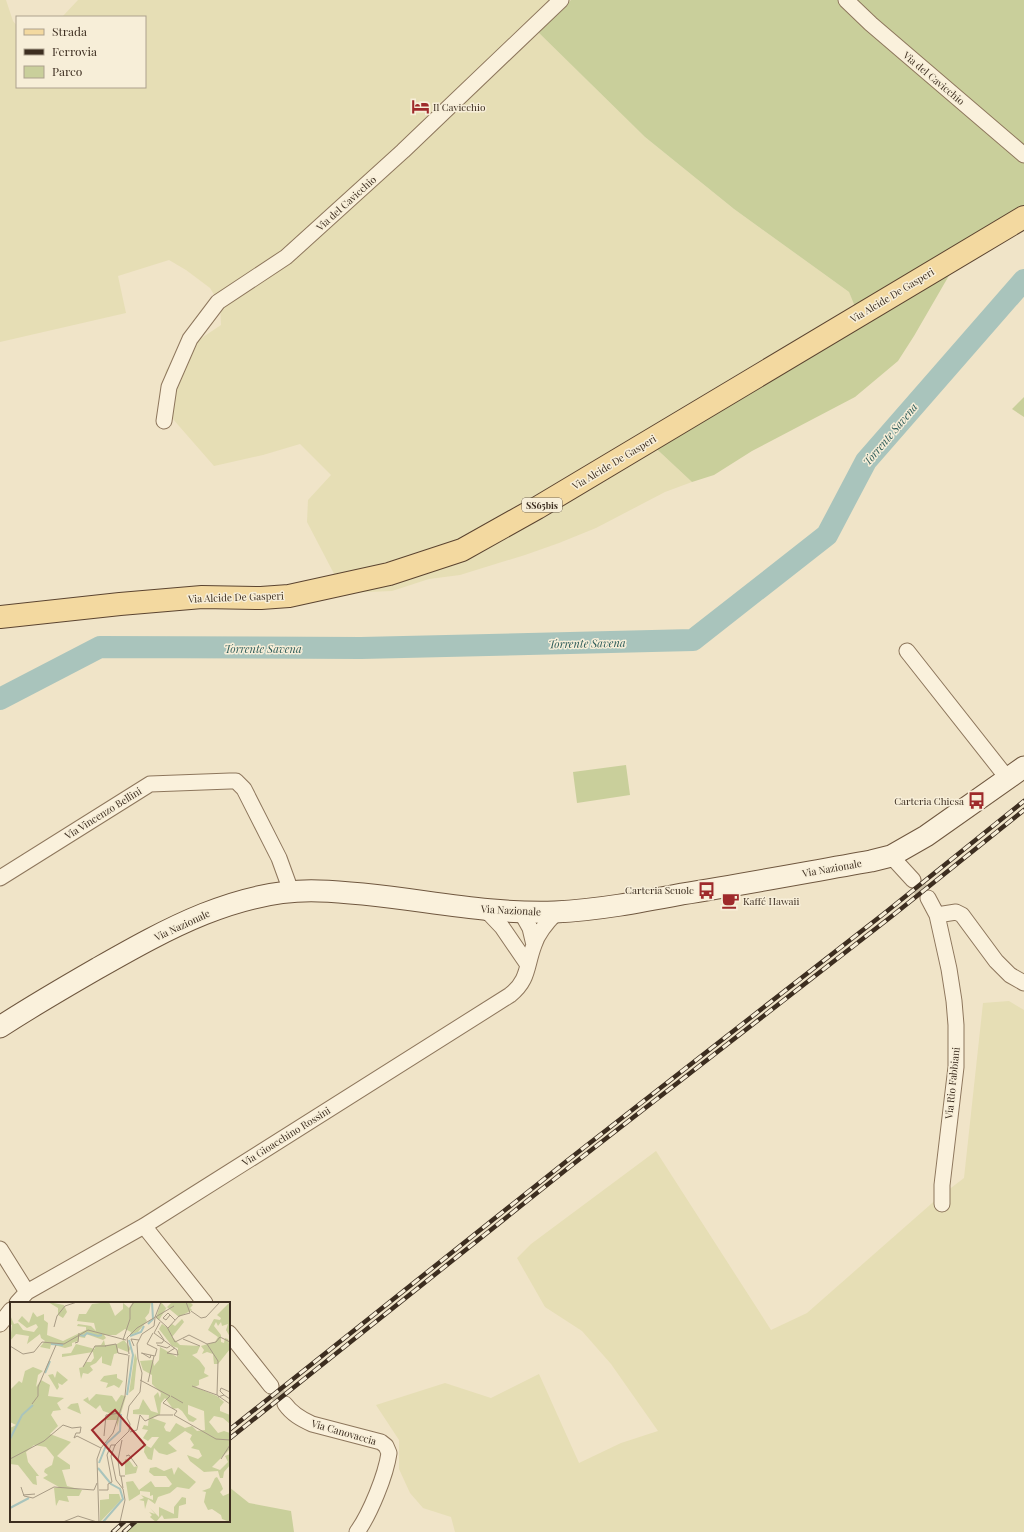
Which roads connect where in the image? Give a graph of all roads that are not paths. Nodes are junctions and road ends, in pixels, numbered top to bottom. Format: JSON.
{"nodes":[{"id":1,"x":562,"y":0,"type":"edge"},
{"id":2,"x":846,"y":0,"type":"edge"},
{"id":3,"x":1024,"y":154,"type":"edge"},
{"id":4,"x":1024,"y":217,"type":"edge"},
{"id":5,"x":164,"y":421,"type":"dead end"},
{"id":6,"x":0,"y":617,"type":"edge"},
{"id":7,"x":907,"y":651,"type":"dead end"},
{"id":8,"x":1024,"y":767,"type":"edge"},
{"id":9,"x":1008,"y":779,"type":"junction"},
{"id":10,"x":892,"y":856,"type":"junction"},
{"id":11,"x":0,"y":878,"type":"edge"},
{"id":12,"x":913,"y":880,"type":"tunnel mouth"},
{"id":13,"x":291,"y":892,"type":"junction"},
{"id":14,"x":928,"y":898,"type":"tunnel mouth"},
{"id":15,"x":484,"y":908,"type":"junction"},
{"id":16,"x":521,"y":912,"type":"junction"},
{"id":17,"x":557,"y":912,"type":"junction"},
{"id":18,"x":937,"y":915,"type":"junction"},
{"id":19,"x":534,"y":945,"type":"junction"},
{"id":20,"x":516,"y":946,"type":"junction"},
{"id":21,"x":528,"y":965,"type":"junction"},
{"id":22,"x":1024,"y":983,"type":"edge"},
{"id":23,"x":0,"y":1027,"type":"edge"},
{"id":24,"x":942,"y":1204,"type":"dead end"},
{"id":25,"x":144,"y":1226,"type":"junction"},
{"id":26,"x":0,"y":1249,"type":"edge"},
{"id":27,"x":28,"y":1292,"type":"junction"},
{"id":28,"x":18,"y":1302,"type":"edge"},
{"id":29,"x":204,"y":1302,"type":"edge"},
{"id":30,"x":10,"y":1311,"type":"edge"},
{"id":31,"x":0,"y":1324,"type":"edge"},
{"id":32,"x":230,"y":1334,"type":"edge"},
{"id":33,"x":271,"y":1386,"type":"tunnel mouth"},
{"id":34,"x":285,"y":1404,"type":"tunnel mouth"},
{"id":35,"x":357,"y":1532,"type":"edge"}],
"edges":[{"from":1,"to":5,"type":"street","name":"Via del Cavicchio"},
{"from":2,"to":3,"type":"street","name":"Via del Cavicchio"},
{"from":4,"to":6,"type":"main road","name":"Via Alcide De Gasperi","number":"SS65bis"},
{"from":7,"to":9,"type":"street"},
{"from":8,"to":9,"type":"main road","name":"Via Nazionale"},
{"from":9,"to":10,"type":"main road","name":"Via Nazionale"},
{"from":10,"to":12,"type":"street"},
{"from":10,"to":17,"type":"main road","name":"Via Nazionale"},
{"from":11,"to":13,"type":"street","name":"Via Vincenzo Bellini"},
{"from":13,"to":15,"type":"main road","name":"Via Nazionale"},
{"from":13,"to":23,"type":"main road","name":"Via Nazionale"},
{"from":14,"to":18,"type":"street","name":"Via Rio Fabbiani"},
{"from":15,"to":16,"type":"main road","name":"Via Nazionale"},
{"from":15,"to":20,"type":"street"},
{"from":16,"to":17,"type":"main road","name":"Via Nazionale"},
{"from":16,"to":19,"type":"street"},
{"from":16,"to":20,"type":"street"},
{"from":17,"to":19,"type":"street","name":"Via Gioacchino Rossini"},
{"from":18,"to":22,"type":"street"},
{"from":18,"to":24,"type":"street","name":"Via Rio Fabbiani"},
{"from":19,"to":21,"type":"street","name":"Via Gioacchino Rossini"},
{"from":20,"to":21,"type":"street"},
{"from":21,"to":25,"type":"street","name":"Via Gioacchino Rossini"},
{"from":25,"to":27,"type":"street","name":"Via Gioacchino Rossini"},
{"from":25,"to":29,"type":"street"},
{"from":26,"to":27,"type":"street"},
{"from":27,"to":28,"type":"street","name":"Via Gioacchino Rossini"},
{"from":30,"to":31,"type":"street"},
{"from":32,"to":33,"type":"street"},
{"from":34,"to":35,"type":"street","name":"Via Canovaccia"}]}
